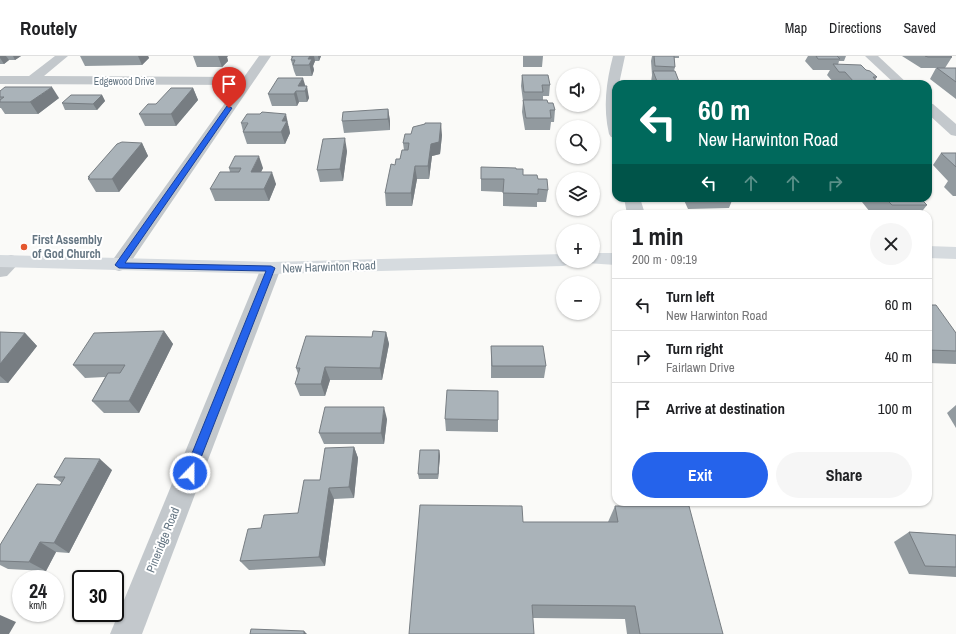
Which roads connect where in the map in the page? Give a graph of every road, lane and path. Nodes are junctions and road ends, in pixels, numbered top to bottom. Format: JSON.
{"nodes":[{"id":1,"x":62,"y":56,"type":"edge"},
{"id":2,"x":265,"y":56,"type":"edge"},
{"id":3,"x":619,"y":56,"type":"edge"},
{"id":4,"x":871,"y":56,"type":"edge"},
{"id":5,"x":0,"y":80,"type":"edge"},
{"id":6,"x":613,"y":80,"type":"edge"},
{"id":7,"x":898,"y":80,"type":"edge"},
{"id":8,"x":30,"y":81,"type":"junction"},
{"id":9,"x":247,"y":81,"type":"junction"},
{"id":10,"x":612,"y":82,"type":"edge"},
{"id":11,"x":932,"y":111,"type":"edge"},
{"id":12,"x":612,"y":119,"type":"edge"},
{"id":13,"x":956,"y":132,"type":"edge"},
{"id":14,"x":932,"y":252,"type":"edge"},
{"id":15,"x":956,"y":253,"type":"edge"},
{"id":16,"x":600,"y":259,"type":"edge"},
{"id":17,"x":612,"y":259,"type":"edge"},
{"id":18,"x":556,"y":260,"type":"edge"},
{"id":19,"x":4,"y":264,"type":"edge"},
{"id":20,"x":119,"y":265,"type":"junction"},
{"id":21,"x":271,"y":268,"type":"junction"},
{"id":22,"x":126,"y":634,"type":"edge"}],
"edges":[{"from":1,"to":8,"type":"street"},
{"from":2,"to":9,"type":"street"},
{"from":3,"to":6,"type":"street"},
{"from":4,"to":7,"type":"street"},
{"from":5,"to":8,"type":"street","name":"Edgewood Drive"},
{"from":8,"to":9,"type":"street","name":"Edgewood Drive"},
{"from":9,"to":20,"type":"street"},
{"from":10,"to":12,"type":"street"},
{"from":11,"to":13,"type":"street"},
{"from":14,"to":15,"type":"main road"},
{"from":16,"to":17,"type":"main road"},
{"from":18,"to":21,"type":"main road","name":"New Harwinton Road"},
{"from":19,"to":20,"type":"main road","name":"New Harwinton Road"},
{"from":20,"to":21,"type":"main road","name":"New Harwinton Road"},
{"from":21,"to":22,"type":"street","name":"Pineridge Road"}]}
